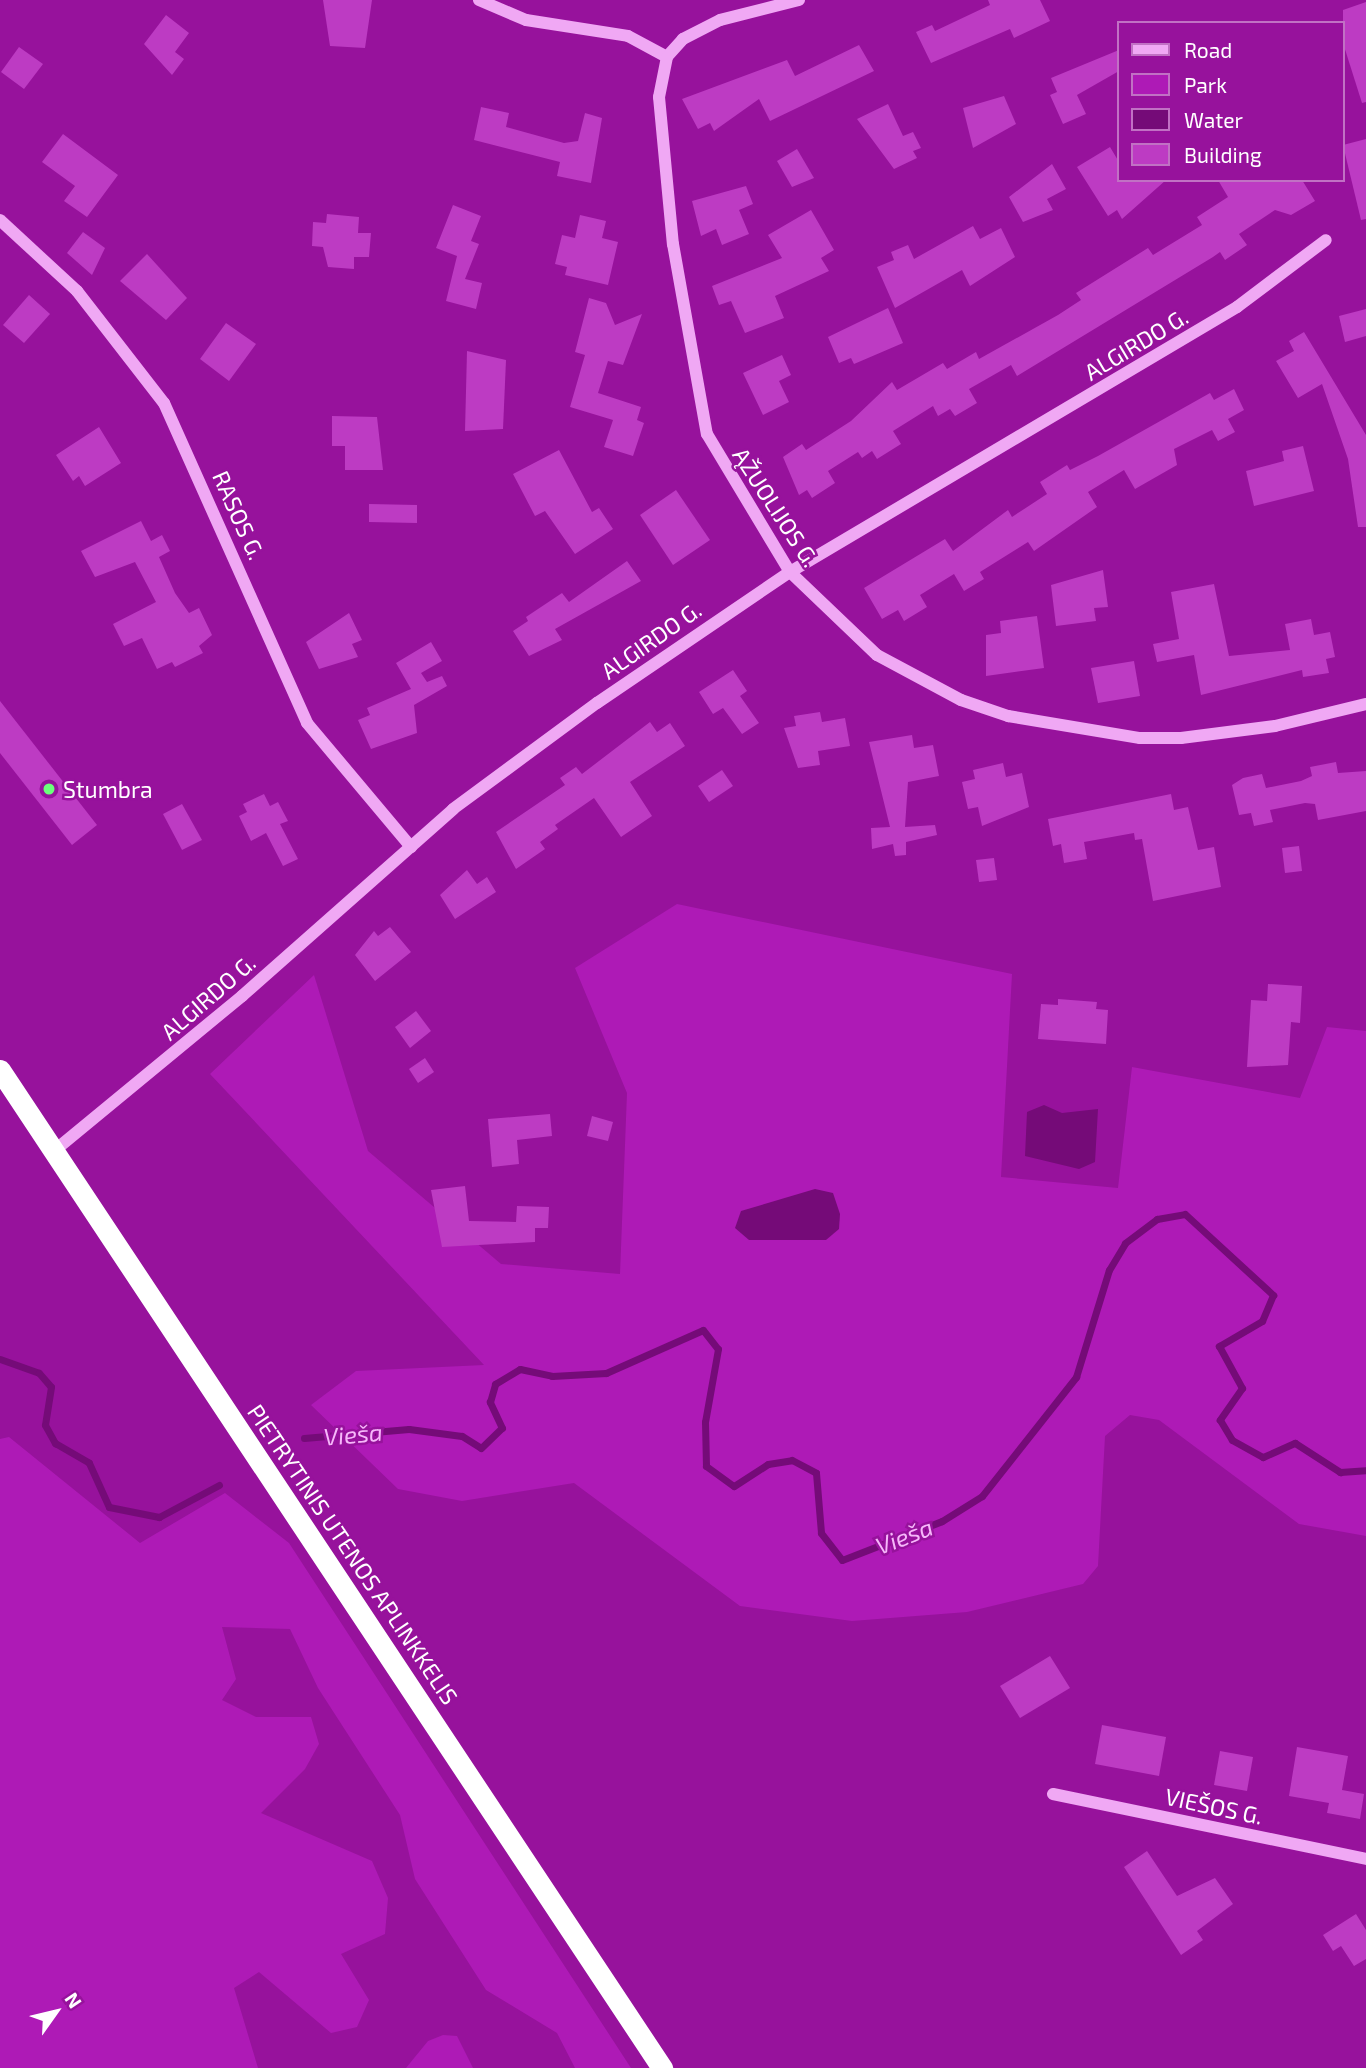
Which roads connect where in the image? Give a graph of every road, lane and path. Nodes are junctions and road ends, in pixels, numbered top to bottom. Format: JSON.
{"nodes":[{"id":1,"x":479,"y":0,"type":"edge"},
{"id":2,"x":799,"y":0,"type":"edge"},
{"id":3,"x":667,"y":57,"type":"junction"},
{"id":4,"x":0,"y":220,"type":"edge"},
{"id":5,"x":1326,"y":240,"type":"dead end"},
{"id":6,"x":790,"y":572,"type":"junction"},
{"id":7,"x":1366,"y":704,"type":"edge"},
{"id":8,"x":411,"y":847,"type":"junction"},
{"id":9,"x":0,"y":1070,"type":"edge"},
{"id":10,"x":54,"y":1151,"type":"junction"},
{"id":11,"x":1053,"y":1794,"type":"dead end"},
{"id":12,"x":1366,"y":1859,"type":"edge"},
{"id":13,"x":662,"y":2068,"type":"edge"}],
"edges":[{"from":1,"to":3,"type":"street"},
{"from":2,"to":3,"type":"street"},
{"from":3,"to":6,"type":"street","name":"ĄŽUOLIJOS G."},
{"from":4,"to":8,"type":"street","name":"RASOS G."},
{"from":5,"to":6,"type":"street","name":"ALGIRDO G."},
{"from":6,"to":7,"type":"street","name":"ĄŽUOLIJOS G."},
{"from":6,"to":8,"type":"street","name":"ALGIRDO G."},
{"from":8,"to":10,"type":"street","name":"ALGIRDO G."},
{"from":9,"to":10,"type":"highway","name":"PIETRYTINIS UTENOS APLINKKELIS"},
{"from":10,"to":13,"type":"highway","name":"PIETRYTINIS UTENOS APLINKKELIS"},
{"from":11,"to":12,"type":"street","name":"VIEŠOS G."}]}
